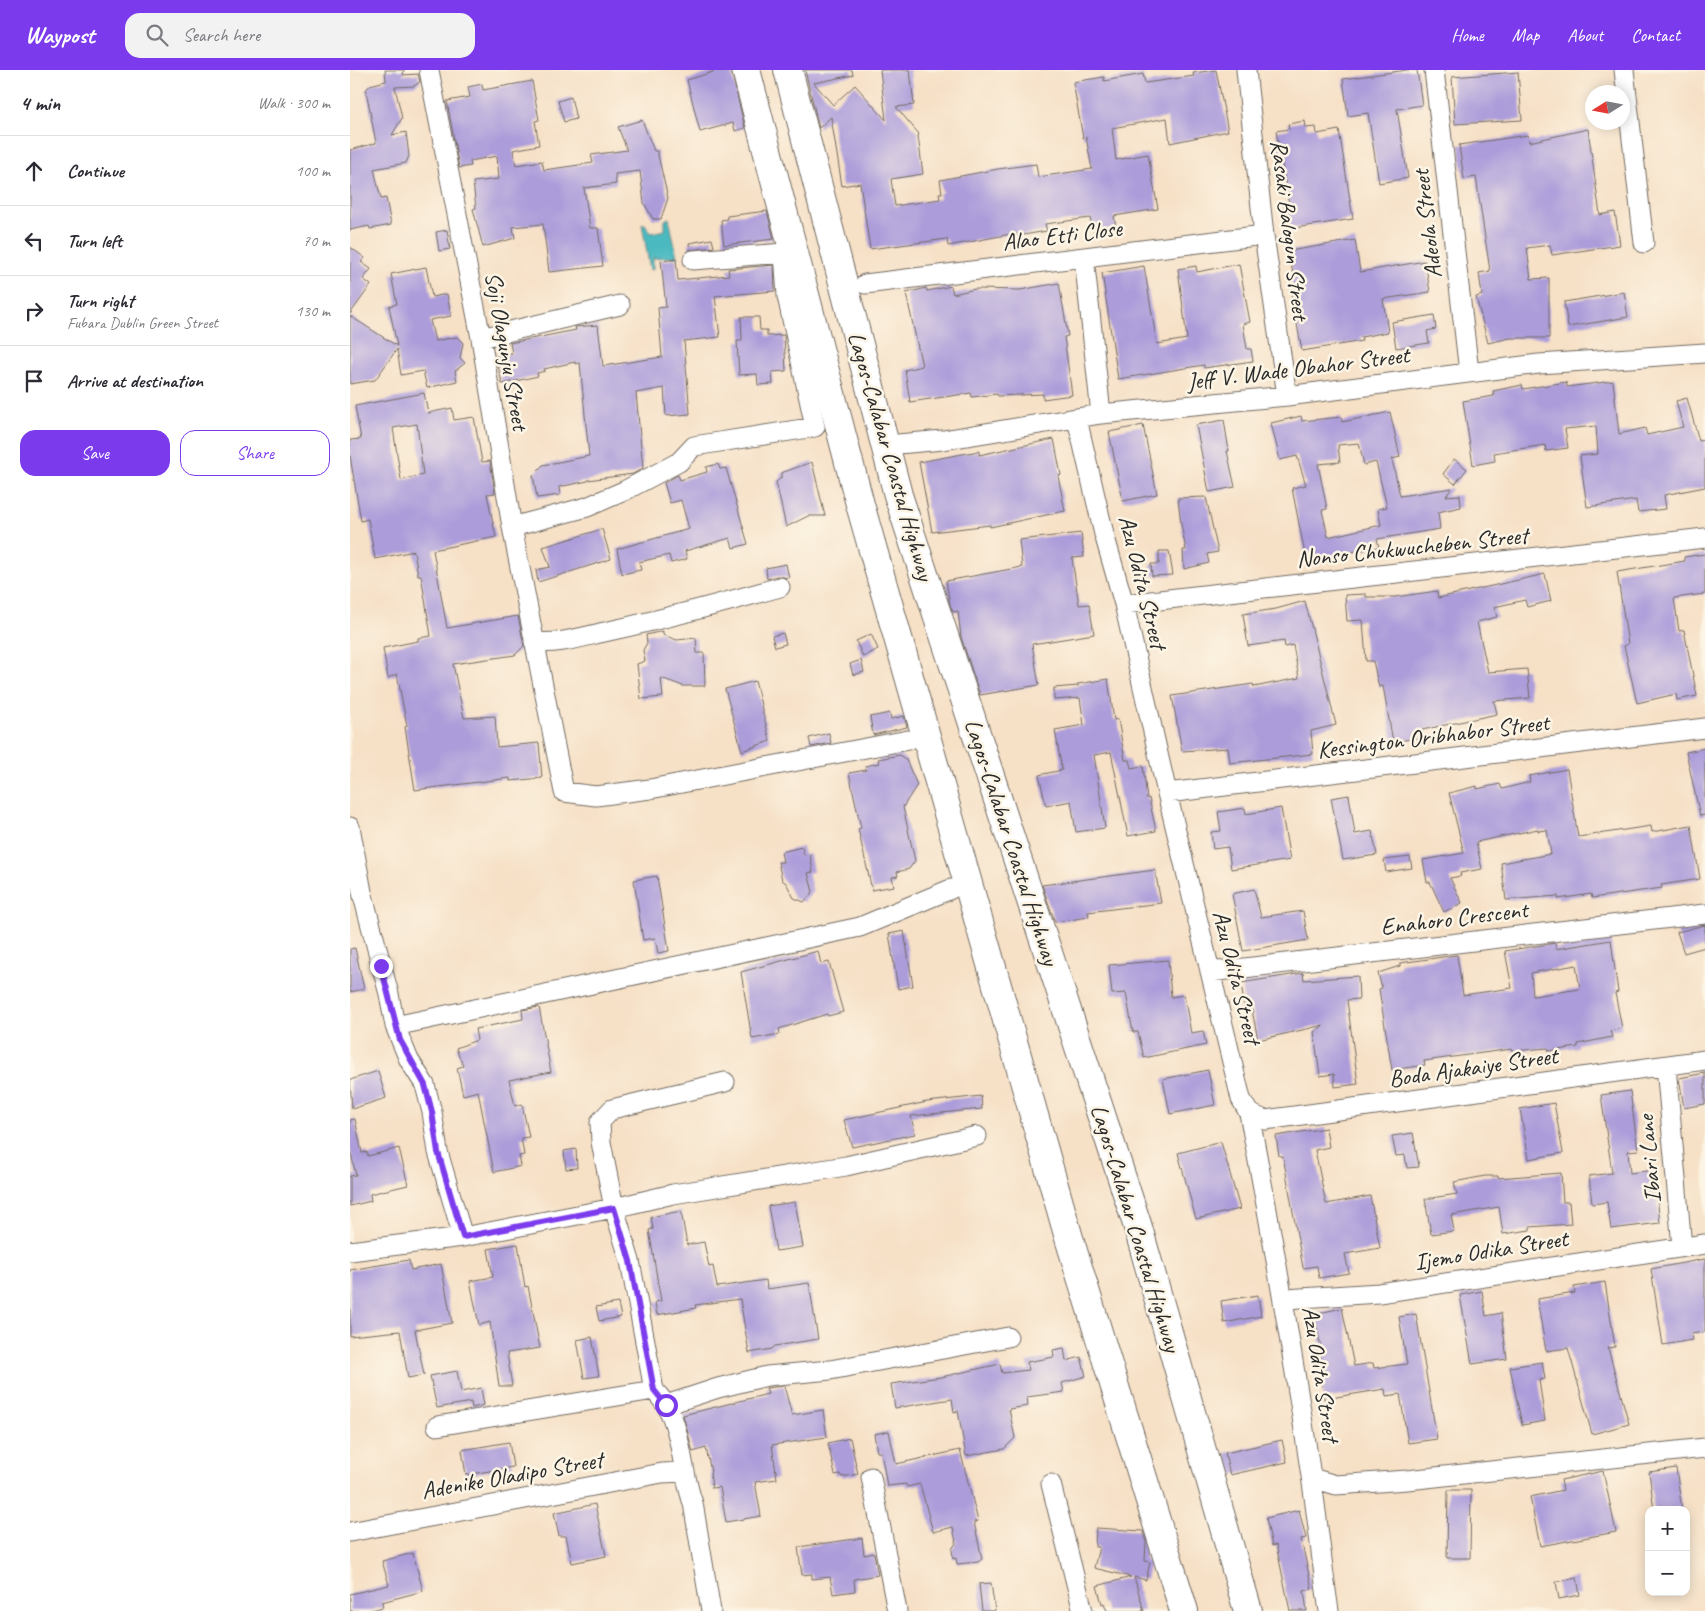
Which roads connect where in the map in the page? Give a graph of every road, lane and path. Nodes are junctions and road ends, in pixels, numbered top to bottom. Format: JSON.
{"nodes":[{"id":1,"x":430,"y":70,"type":"edge"},
{"id":2,"x":746,"y":70,"type":"edge"},
{"id":3,"x":788,"y":70,"type":"edge"},
{"id":4,"x":1246,"y":70,"type":"edge"},
{"id":5,"x":1434,"y":70,"type":"edge"},
{"id":6,"x":1624,"y":70,"type":"edge"},
{"id":7,"x":1264,"y":235,"type":"junction"},
{"id":8,"x":1644,"y":242,"type":"dead end"},
{"id":9,"x":1084,"y":257,"type":"junction"},
{"id":10,"x":693,"y":260,"type":"dead end"},
{"id":11,"x":865,"y":284,"type":"dead end"},
{"id":12,"x":620,"y":305,"type":"dead end"},
{"id":13,"x":481,"y":338,"type":"junction"},
{"id":14,"x":1705,"y":353,"type":"edge"},
{"id":15,"x":1469,"y":372,"type":"junction"},
{"id":16,"x":1286,"y":396,"type":"junction"},
{"id":17,"x":1101,"y":414,"type":"junction"},
{"id":18,"x":1078,"y":419,"type":"junction"},
{"id":19,"x":898,"y":444,"type":"dead end"},
{"id":20,"x":512,"y":527,"type":"junction"},
{"id":21,"x":1705,"y":538,"type":"edge"},
{"id":22,"x":780,"y":587,"type":"dead end"},
{"id":23,"x":1124,"y":604,"type":"junction"},
{"id":24,"x":534,"y":642,"type":"junction"},
{"id":25,"x":1705,"y":728,"type":"edge"},
{"id":26,"x":908,"y":740,"type":"dead end"},
{"id":27,"x":1167,"y":793,"type":"junction"},
{"id":28,"x":350,"y":827,"type":"edge"},
{"id":29,"x":950,"y":889,"type":"dead end"},
{"id":30,"x":1705,"y":914,"type":"edge"},
{"id":31,"x":1210,"y":972,"type":"junction"},
{"id":32,"x":395,"y":1026,"type":"junction"},
{"id":33,"x":1705,"y":1060,"type":"edge"},
{"id":34,"x":1666,"y":1066,"type":"junction"},
{"id":35,"x":725,"y":1082,"type":"dead end"},
{"id":36,"x":1249,"y":1113,"type":"junction"},
{"id":37,"x":977,"y":1136,"type":"dead end"},
{"id":38,"x":614,"y":1208,"type":"junction"},
{"id":39,"x":463,"y":1237,"type":"junction"},
{"id":40,"x":1705,"y":1244,"type":"edge"},
{"id":41,"x":1682,"y":1247,"type":"junction"},
{"id":42,"x":350,"y":1251,"type":"edge"},
{"id":43,"x":1285,"y":1299,"type":"junction"},
{"id":44,"x":1008,"y":1337,"type":"dead end"},
{"id":45,"x":654,"y":1390,"type":"junction"},
{"id":46,"x":666,"y":1405,"type":"junction"},
{"id":47,"x":437,"y":1426,"type":"dead end"},
{"id":48,"x":1705,"y":1448,"type":"edge"},
{"id":49,"x":684,"y":1472,"type":"junction"},
{"id":50,"x":871,"y":1477,"type":"dead end"},
{"id":51,"x":1312,"y":1478,"type":"junction"},
{"id":52,"x":1051,"y":1484,"type":"dead end"},
{"id":53,"x":350,"y":1532,"type":"edge"},
{"id":54,"x":711,"y":1611,"type":"edge"},
{"id":55,"x":897,"y":1611,"type":"edge"},
{"id":56,"x":1084,"y":1611,"type":"edge"},
{"id":57,"x":1184,"y":1611,"type":"edge"},
{"id":58,"x":1248,"y":1611,"type":"edge"},
{"id":59,"x":1329,"y":1611,"type":"edge"}],
"edges":[{"from":1,"to":13,"type":"street","name":"Soji Olagunju Street"},
{"from":2,"to":57,"type":"highway","name":"Lagos-Calabar Coastal Highway"},
{"from":3,"to":58,"type":"highway","name":"Lagos-Calabar Coastal Highway"},
{"from":4,"to":7,"type":"street","name":"Rasaki Balogun Street"},
{"from":5,"to":15,"type":"street","name":"Adeola Street"},
{"from":6,"to":8,"type":"street"},
{"from":7,"to":9,"type":"street","name":"Alao Etti Close"},
{"from":7,"to":16,"type":"street","name":"Rasaki Balogun Street"},
{"from":9,"to":11,"type":"street","name":"Alao Etti Close"},
{"from":9,"to":17,"type":"street"},
{"from":10,"to":20,"type":"street"},
{"from":12,"to":13,"type":"street"},
{"from":13,"to":20,"type":"street","name":"Soji Olagunju Street"},
{"from":14,"to":15,"type":"street","name":"Jeff V. Wade Obahor Street"},
{"from":15,"to":16,"type":"street","name":"Jeff V. Wade Obahor Street"},
{"from":16,"to":17,"type":"street","name":"Jeff V. Wade Obahor Street"},
{"from":17,"to":18,"type":"street","name":"Jeff V. Wade Obahor Street"},
{"from":18,"to":19,"type":"street","name":"Jeff V. Wade Obahor Street"},
{"from":18,"to":23,"type":"street","name":"Azu Odita Street"},
{"from":20,"to":24,"type":"street","name":"Soji Olagunju Street"},
{"from":21,"to":23,"type":"street","name":"Nonso Chukwucheben Street"},
{"from":22,"to":24,"type":"street"},
{"from":23,"to":27,"type":"street","name":"Azu Odita Street"},
{"from":24,"to":26,"type":"street","name":"Soji Olagunju Street"},
{"from":25,"to":27,"type":"street","name":"Kessington Oribhabor Street"},
{"from":27,"to":31,"type":"street","name":"Azu Odita Street"},
{"from":28,"to":32,"type":"street"},
{"from":29,"to":32,"type":"street"},
{"from":30,"to":31,"type":"street","name":"Enahoro Crescent"},
{"from":31,"to":36,"type":"street","name":"Azu Odita Street"},
{"from":32,"to":39,"type":"street"},
{"from":33,"to":34,"type":"street","name":"Boda Ajakaiye Street"},
{"from":34,"to":36,"type":"street","name":"Boda Ajakaiye Street"},
{"from":34,"to":41,"type":"street","name":"Ibari Lane"},
{"from":35,"to":38,"type":"street"},
{"from":36,"to":43,"type":"street","name":"Azu Odita Street"},
{"from":37,"to":38,"type":"street"},
{"from":38,"to":39,"type":"street"},
{"from":38,"to":45,"type":"street"},
{"from":39,"to":42,"type":"street"},
{"from":40,"to":41,"type":"street","name":"Ijemo Odika Street"},
{"from":41,"to":43,"type":"street","name":"Ijemo Odika Street"},
{"from":43,"to":51,"type":"street","name":"Azu Odita Street"},
{"from":44,"to":46,"type":"street"},
{"from":45,"to":46,"type":"street"},
{"from":45,"to":47,"type":"street"},
{"from":46,"to":49,"type":"street"},
{"from":48,"to":51,"type":"street"},
{"from":49,"to":53,"type":"street","name":"Adenike Oladipo Street"},
{"from":49,"to":54,"type":"street"},
{"from":50,"to":55,"type":"street"},
{"from":51,"to":59,"type":"street","name":"Azu Odita Street"},
{"from":52,"to":56,"type":"street"}]}
